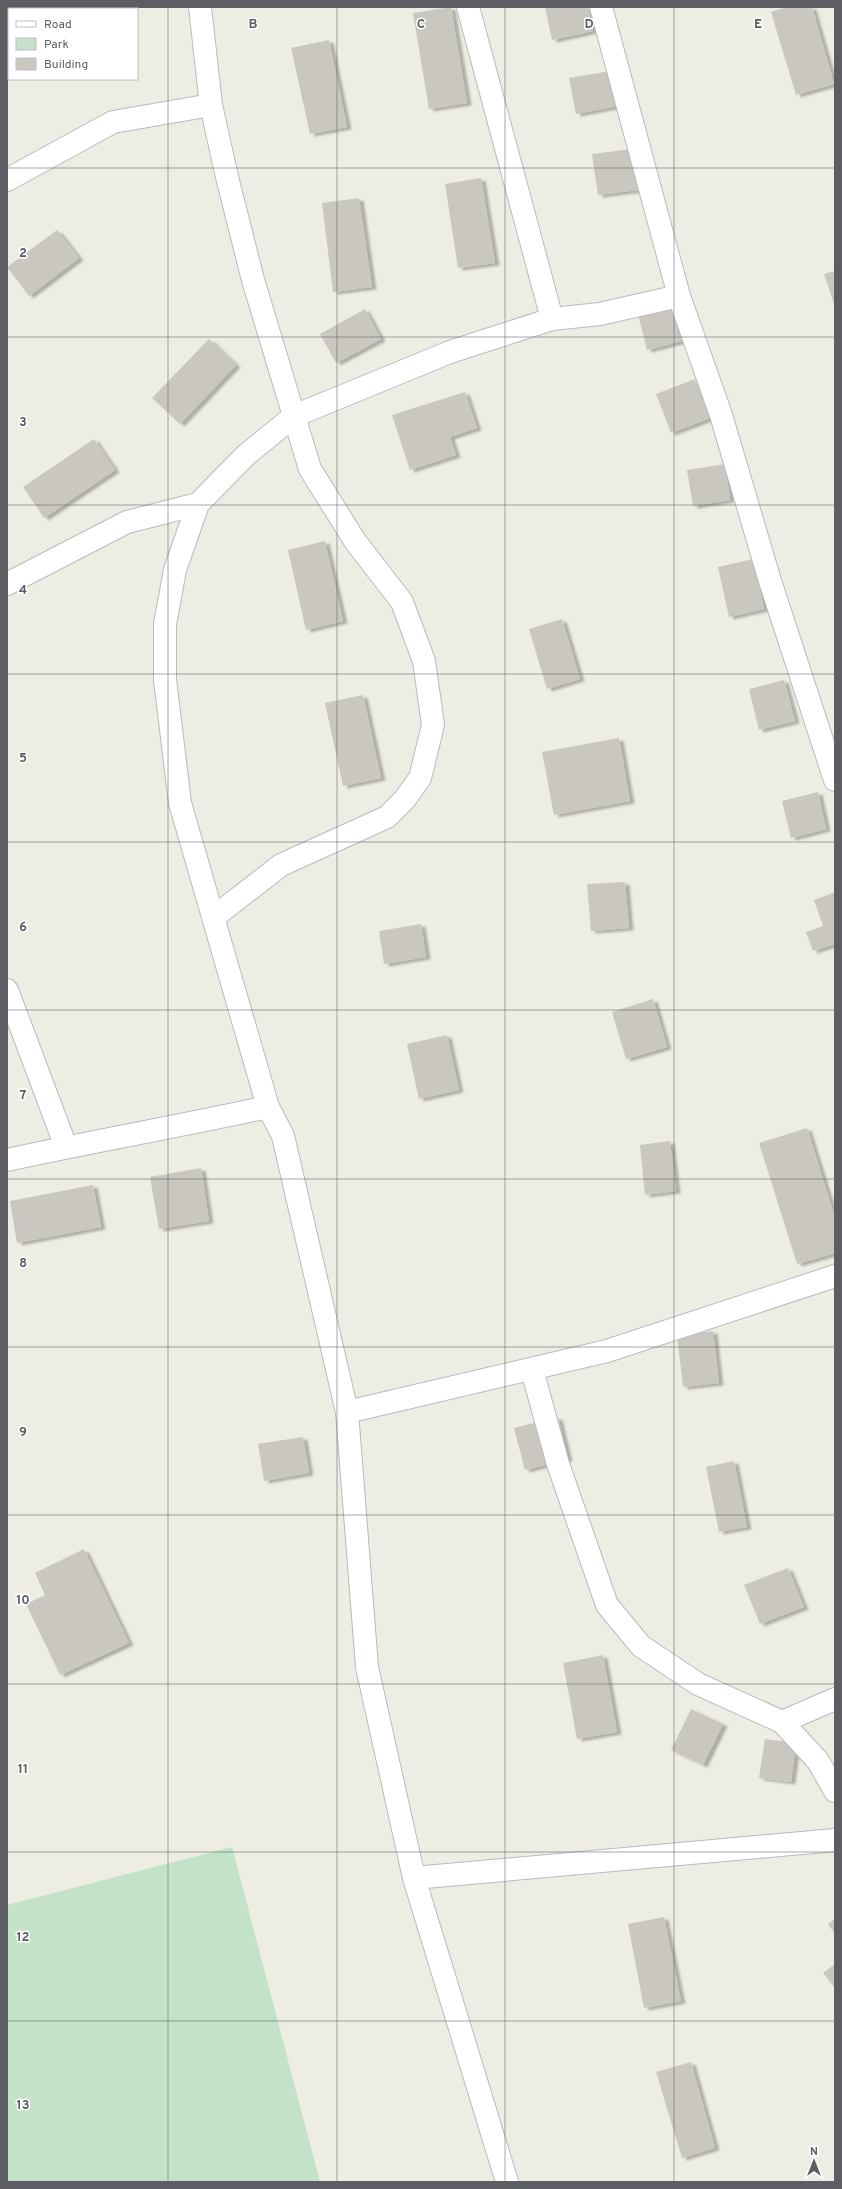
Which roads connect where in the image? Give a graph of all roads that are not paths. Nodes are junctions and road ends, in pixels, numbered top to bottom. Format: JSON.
{"nodes":[{"id":1,"x":200,"y":7,"type":"edge"},
{"id":2,"x":468,"y":7,"type":"edge"},
{"id":3,"x":601,"y":7,"type":"edge"},
{"id":4,"x":212,"y":105,"type":"junction"},
{"id":5,"x":7,"y":180,"type":"edge"},
{"id":6,"x":679,"y":296,"type":"junction"},
{"id":7,"x":552,"y":319,"type":"junction"},
{"id":8,"x":294,"y":416,"type":"junction"},
{"id":9,"x":198,"y":504,"type":"junction"},
{"id":10,"x":7,"y":584,"type":"edge"},
{"id":11,"x":835,"y":780,"type":"edge"},
{"id":12,"x":214,"y":917,"type":"junction"},
{"id":13,"x":7,"y":990,"type":"edge"},
{"id":14,"x":268,"y":1107,"type":"junction"},
{"id":15,"x":66,"y":1147,"type":"junction"},
{"id":16,"x":7,"y":1160,"type":"edge"},
{"id":17,"x":835,"y":1276,"type":"edge"},
{"id":18,"x":532,"y":1370,"type":"junction"},
{"id":19,"x":347,"y":1412,"type":"junction"},
{"id":20,"x":835,"y":1699,"type":"edge"},
{"id":21,"x":782,"y":1722,"type":"junction"},
{"id":22,"x":835,"y":1791,"type":"edge"},
{"id":23,"x":835,"y":1840,"type":"edge"},
{"id":24,"x":414,"y":1878,"type":"junction"},
{"id":25,"x":507,"y":2182,"type":"edge"}],
"edges":[{"from":1,"to":4,"type":"street"},
{"from":2,"to":7,"type":"street"},
{"from":3,"to":6,"type":"street"},
{"from":4,"to":5,"type":"street"},
{"from":4,"to":8,"type":"street"},
{"from":6,"to":7,"type":"street"},
{"from":6,"to":11,"type":"street"},
{"from":7,"to":8,"type":"street"},
{"from":8,"to":9,"type":"street"},
{"from":8,"to":12,"type":"street"},
{"from":9,"to":10,"type":"street"},
{"from":9,"to":12,"type":"street"},
{"from":12,"to":14,"type":"street"},
{"from":13,"to":15,"type":"street"},
{"from":14,"to":15,"type":"street"},
{"from":14,"to":19,"type":"street"},
{"from":15,"to":16,"type":"street"},
{"from":17,"to":18,"type":"street"},
{"from":18,"to":19,"type":"street"},
{"from":18,"to":21,"type":"street"},
{"from":19,"to":24,"type":"street"},
{"from":20,"to":21,"type":"street"},
{"from":21,"to":22,"type":"street"},
{"from":23,"to":24,"type":"street"},
{"from":24,"to":25,"type":"street"}]}
